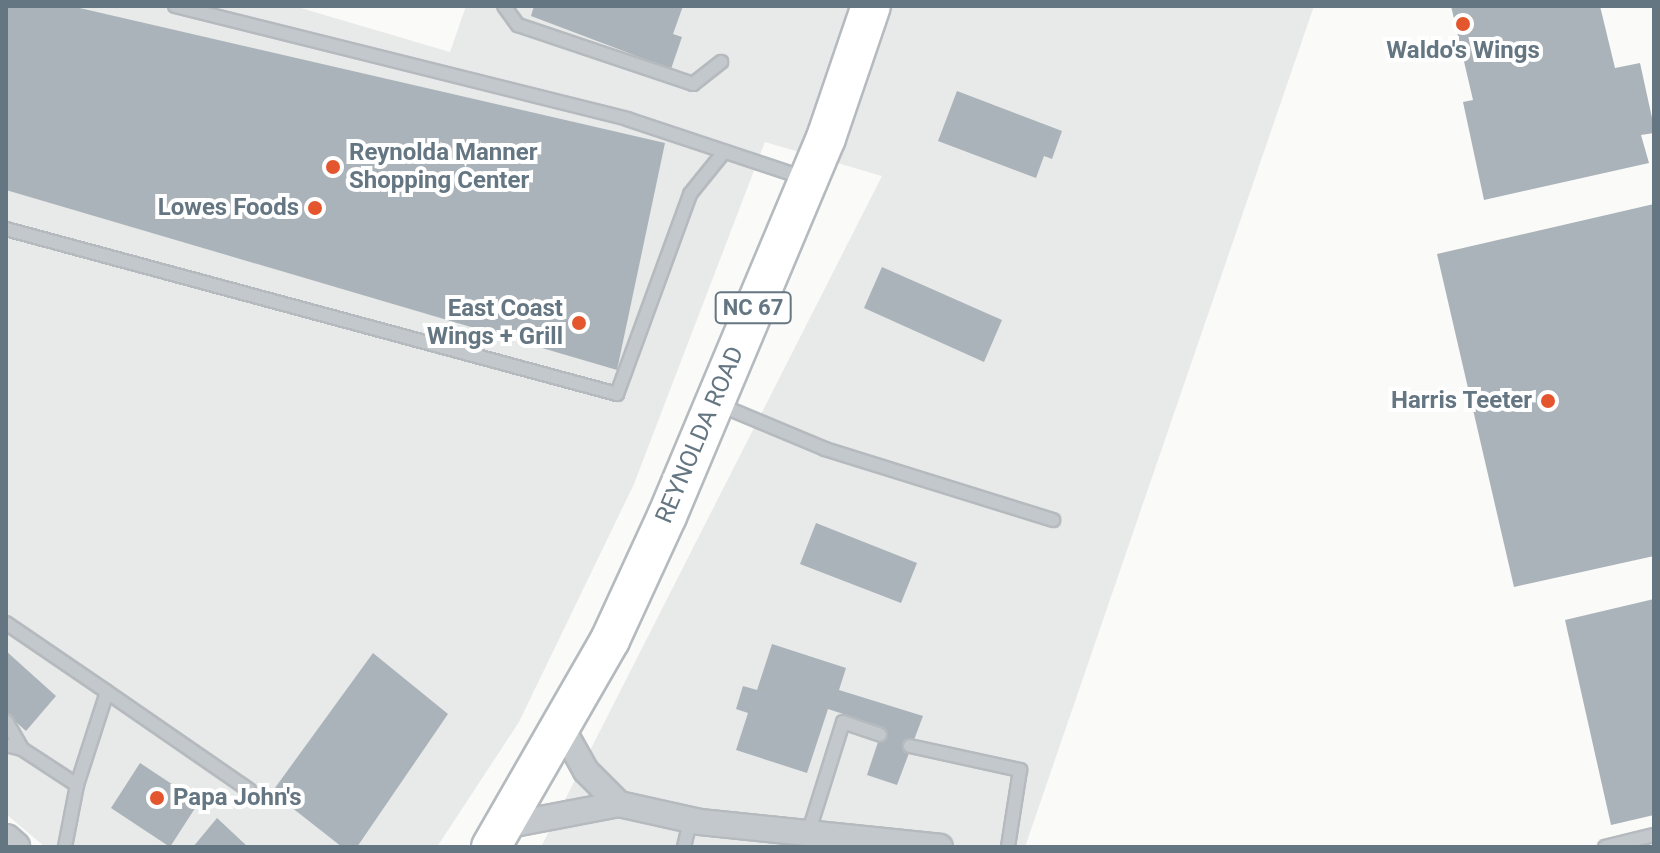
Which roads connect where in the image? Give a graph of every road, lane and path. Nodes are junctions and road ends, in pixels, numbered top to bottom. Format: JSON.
{"nodes":[{"id":1,"x":175,"y":6,"type":"edge"},
{"id":2,"x":504,"y":6,"type":"edge"},
{"id":3,"x":871,"y":6,"type":"edge"},
{"id":4,"x":721,"y":62,"type":"dead end"},
{"id":5,"x":724,"y":152,"type":"junction"},
{"id":6,"x":807,"y":179,"type":"junction"},
{"id":7,"x":6,"y":229,"type":"edge"},
{"id":8,"x":713,"y":403,"type":"junction"},
{"id":9,"x":1053,"y":520,"type":"dead end"},
{"id":10,"x":6,"y":623,"type":"edge"},
{"id":11,"x":107,"y":692,"type":"junction"},
{"id":12,"x":6,"y":721,"type":"edge"},
{"id":13,"x":562,"y":728,"type":"junction"},
{"id":14,"x":880,"y":735,"type":"dead end"},
{"id":15,"x":6,"y":745,"type":"edge"},
{"id":16,"x":910,"y":746,"type":"dead end"},
{"id":17,"x":22,"y":749,"type":"junction"},
{"id":18,"x":77,"y":785,"type":"junction"},
{"id":19,"x":249,"y":790,"type":"dead end"},
{"id":20,"x":619,"y":804,"type":"junction"},
{"id":21,"x":690,"y":820,"type":"junction"},
{"id":22,"x":808,"y":835,"type":"junction"},
{"id":23,"x":1654,"y":835,"type":"edge"},
{"id":24,"x":498,"y":836,"type":"edge"},
{"id":25,"x":6,"y":840,"type":"edge"},
{"id":26,"x":14,"y":847,"type":"edge"},
{"id":27,"x":65,"y":847,"type":"edge"},
{"id":28,"x":684,"y":847,"type":"edge"},
{"id":29,"x":940,"y":847,"type":"edge"},
{"id":30,"x":1008,"y":847,"type":"edge"},
{"id":31,"x":1605,"y":847,"type":"edge"}],
"edges":[{"from":1,"to":5,"type":"lane"},
{"from":2,"to":4,"type":"lane"},
{"from":3,"to":6,"type":"main road","name":"REYNOLDA ROAD","number":"NC 67"},
{"from":5,"to":6,"type":"lane"},
{"from":5,"to":7,"type":"lane"},
{"from":6,"to":8,"type":"main road","name":"REYNOLDA ROAD","number":"NC 67"},
{"from":8,"to":9,"type":"lane"},
{"from":8,"to":13,"type":"main road","name":"REYNOLDA ROAD","number":"NC 67"},
{"from":10,"to":11,"type":"lane"},
{"from":11,"to":18,"type":"lane"},
{"from":11,"to":19,"type":"lane"},
{"from":12,"to":17,"type":"lane"},
{"from":13,"to":20,"type":"street"},
{"from":13,"to":24,"type":"main road","name":"REYNOLDA ROAD","number":"NC 67"},
{"from":14,"to":22,"type":"lane"},
{"from":15,"to":17,"type":"lane"},
{"from":16,"to":30,"type":"lane"},
{"from":17,"to":18,"type":"lane"},
{"from":18,"to":27,"type":"lane"},
{"from":20,"to":21,"type":"street"},
{"from":20,"to":24,"type":"street"},
{"from":21,"to":22,"type":"street"},
{"from":21,"to":28,"type":"lane"},
{"from":22,"to":29,"type":"street"},
{"from":23,"to":31,"type":"lane"},
{"from":25,"to":26,"type":"street"}]}
